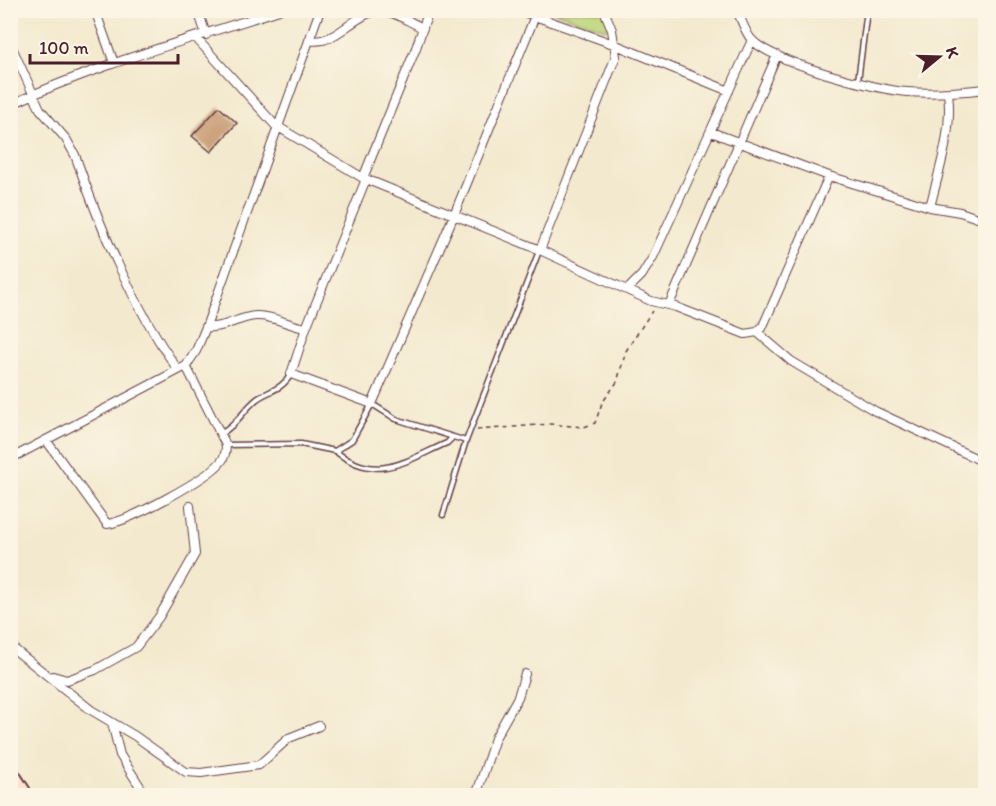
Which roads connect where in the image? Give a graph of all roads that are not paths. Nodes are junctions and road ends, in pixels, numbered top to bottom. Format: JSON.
{"nodes":[{"id":1,"x":95,"y":10,"type":"edge"},
{"id":2,"x":198,"y":10,"type":"edge"},
{"id":3,"x":279,"y":10,"type":"edge"},
{"id":4,"x":320,"y":10,"type":"edge"},
{"id":5,"x":429,"y":10,"type":"edge"},
{"id":6,"x":518,"y":10,"type":"edge"},
{"id":7,"x":604,"y":10,"type":"edge"},
{"id":8,"x":737,"y":10,"type":"edge"},
{"id":9,"x":867,"y":10,"type":"edge"},
{"id":10,"x":373,"y":11,"type":"edge"},
{"id":11,"x":534,"y":16,"type":"junction"},
{"id":12,"x":423,"y":28,"type":"junction"},
{"id":13,"x":206,"y":35,"type":"junction"},
{"id":14,"x":196,"y":38,"type":"junction"},
{"id":15,"x":309,"y":40,"type":"junction"},
{"id":16,"x":752,"y":40,"type":"junction"},
{"id":17,"x":10,"y":43,"type":"edge"},
{"id":18,"x":616,"y":45,"type":"junction"},
{"id":19,"x":777,"y":55,"type":"junction"},
{"id":20,"x":114,"y":63,"type":"junction"},
{"id":21,"x":857,"y":82,"type":"junction"},
{"id":22,"x":986,"y":89,"type":"edge"},
{"id":23,"x":729,"y":91,"type":"junction"},
{"id":24,"x":948,"y":93,"type":"junction"},
{"id":25,"x":33,"y":94,"type":"junction"},
{"id":26,"x":10,"y":105,"type":"edge"},
{"id":27,"x":278,"y":127,"type":"junction"},
{"id":28,"x":711,"y":132,"type":"junction"},
{"id":29,"x":738,"y":143,"type":"junction"},
{"id":30,"x":829,"y":176,"type":"junction"},
{"id":31,"x":364,"y":178,"type":"junction"},
{"id":32,"x":930,"y":207,"type":"junction"},
{"id":33,"x":454,"y":215,"type":"junction"},
{"id":34,"x":986,"y":221,"type":"edge"},
{"id":35,"x":540,"y":250,"type":"junction"},
{"id":36,"x":627,"y":290,"type":"junction"},
{"id":37,"x":669,"y":305,"type":"junction"},
{"id":38,"x":206,"y":327,"type":"junction"},
{"id":39,"x":306,"y":328,"type":"junction"},
{"id":40,"x":757,"y":332,"type":"junction"},
{"id":41,"x":186,"y":366,"type":"junction"},
{"id":42,"x":178,"y":370,"type":"junction"},
{"id":43,"x":291,"y":374,"type":"junction"},
{"id":44,"x":372,"y":404,"type":"junction"},
{"id":45,"x":222,"y":433,"type":"junction"},
{"id":46,"x":453,"y":437,"type":"junction"},
{"id":47,"x":46,"y":440,"type":"junction"},
{"id":48,"x":466,"y":441,"type":"junction"},
{"id":49,"x":226,"y":446,"type":"junction"},
{"id":50,"x":335,"y":451,"type":"junction"},
{"id":51,"x":10,"y":459,"type":"edge"},
{"id":52,"x":986,"y":463,"type":"edge"},
{"id":53,"x":190,"y":506,"type":"dead end"},
{"id":54,"x":443,"y":515,"type":"dead end"},
{"id":55,"x":10,"y":645,"type":"edge"},
{"id":56,"x":47,"y":674,"type":"junction"},
{"id":57,"x":525,"y":674,"type":"dead end"},
{"id":58,"x":112,"y":723,"type":"junction"},
{"id":59,"x":319,"y":726,"type":"dead end"},
{"id":60,"x":10,"y":768,"type":"edge"},
{"id":61,"x":28,"y":795,"type":"edge"},
{"id":62,"x":146,"y":795,"type":"edge"},
{"id":63,"x":476,"y":795,"type":"edge"}],
"edges":[{"from":1,"to":20,"type":"street"},
{"from":2,"to":13,"type":"street"},
{"from":3,"to":13,"type":"street"},
{"from":4,"to":15,"type":"street"},
{"from":5,"to":12,"type":"street"},
{"from":6,"to":11,"type":"street"},
{"from":7,"to":18,"type":"street"},
{"from":8,"to":16,"type":"street"},
{"from":9,"to":21,"type":"lane"},
{"from":10,"to":12,"type":"street"},
{"from":10,"to":15,"type":"street"},
{"from":11,"to":18,"type":"street"},
{"from":11,"to":33,"type":"street"},
{"from":12,"to":31,"type":"street"},
{"from":13,"to":14,"type":"street"},
{"from":14,"to":20,"type":"street"},
{"from":14,"to":27,"type":"street"},
{"from":15,"to":27,"type":"street"},
{"from":16,"to":19,"type":"street"},
{"from":16,"to":23,"type":"street"},
{"from":17,"to":25,"type":"street"},
{"from":18,"to":23,"type":"street"},
{"from":18,"to":35,"type":"street"},
{"from":19,"to":21,"type":"street"},
{"from":19,"to":29,"type":"street"},
{"from":20,"to":25,"type":"street"},
{"from":21,"to":24,"type":"street"},
{"from":22,"to":24,"type":"street"},
{"from":23,"to":28,"type":"street"},
{"from":24,"to":32,"type":"street"},
{"from":25,"to":26,"type":"street"},
{"from":25,"to":42,"type":"street"},
{"from":27,"to":31,"type":"street"},
{"from":27,"to":38,"type":"street"},
{"from":28,"to":29,"type":"street"},
{"from":28,"to":36,"type":"street"},
{"from":29,"to":30,"type":"street"},
{"from":29,"to":37,"type":"street"},
{"from":30,"to":32,"type":"street"},
{"from":30,"to":40,"type":"street"},
{"from":31,"to":33,"type":"street"},
{"from":31,"to":39,"type":"street"},
{"from":32,"to":34,"type":"street"},
{"from":33,"to":35,"type":"street"},
{"from":33,"to":44,"type":"street"},
{"from":35,"to":36,"type":"street"},
{"from":35,"to":48,"type":"lane"},
{"from":36,"to":37,"type":"street"},
{"from":37,"to":40,"type":"street"},
{"from":38,"to":39,"type":"street"},
{"from":38,"to":41,"type":"street"},
{"from":39,"to":43,"type":"street"},
{"from":40,"to":52,"type":"street"},
{"from":41,"to":42,"type":"street"},
{"from":41,"to":45,"type":"street"},
{"from":42,"to":47,"type":"street"},
{"from":43,"to":44,"type":"street"},
{"from":43,"to":45,"type":"lane"},
{"from":44,"to":46,"type":"lane"},
{"from":44,"to":50,"type":"lane"},
{"from":45,"to":49,"type":"street"},
{"from":46,"to":48,"type":"lane"},
{"from":46,"to":50,"type":"lane"},
{"from":47,"to":49,"type":"street"},
{"from":47,"to":51,"type":"street"},
{"from":48,"to":54,"type":"lane"},
{"from":49,"to":50,"type":"lane"},
{"from":53,"to":56,"type":"street"},
{"from":55,"to":56,"type":"street"},
{"from":56,"to":58,"type":"street"},
{"from":57,"to":63,"type":"street"},
{"from":58,"to":59,"type":"street"},
{"from":58,"to":62,"type":"street"},
{"from":60,"to":61,"type":"street"}]}
